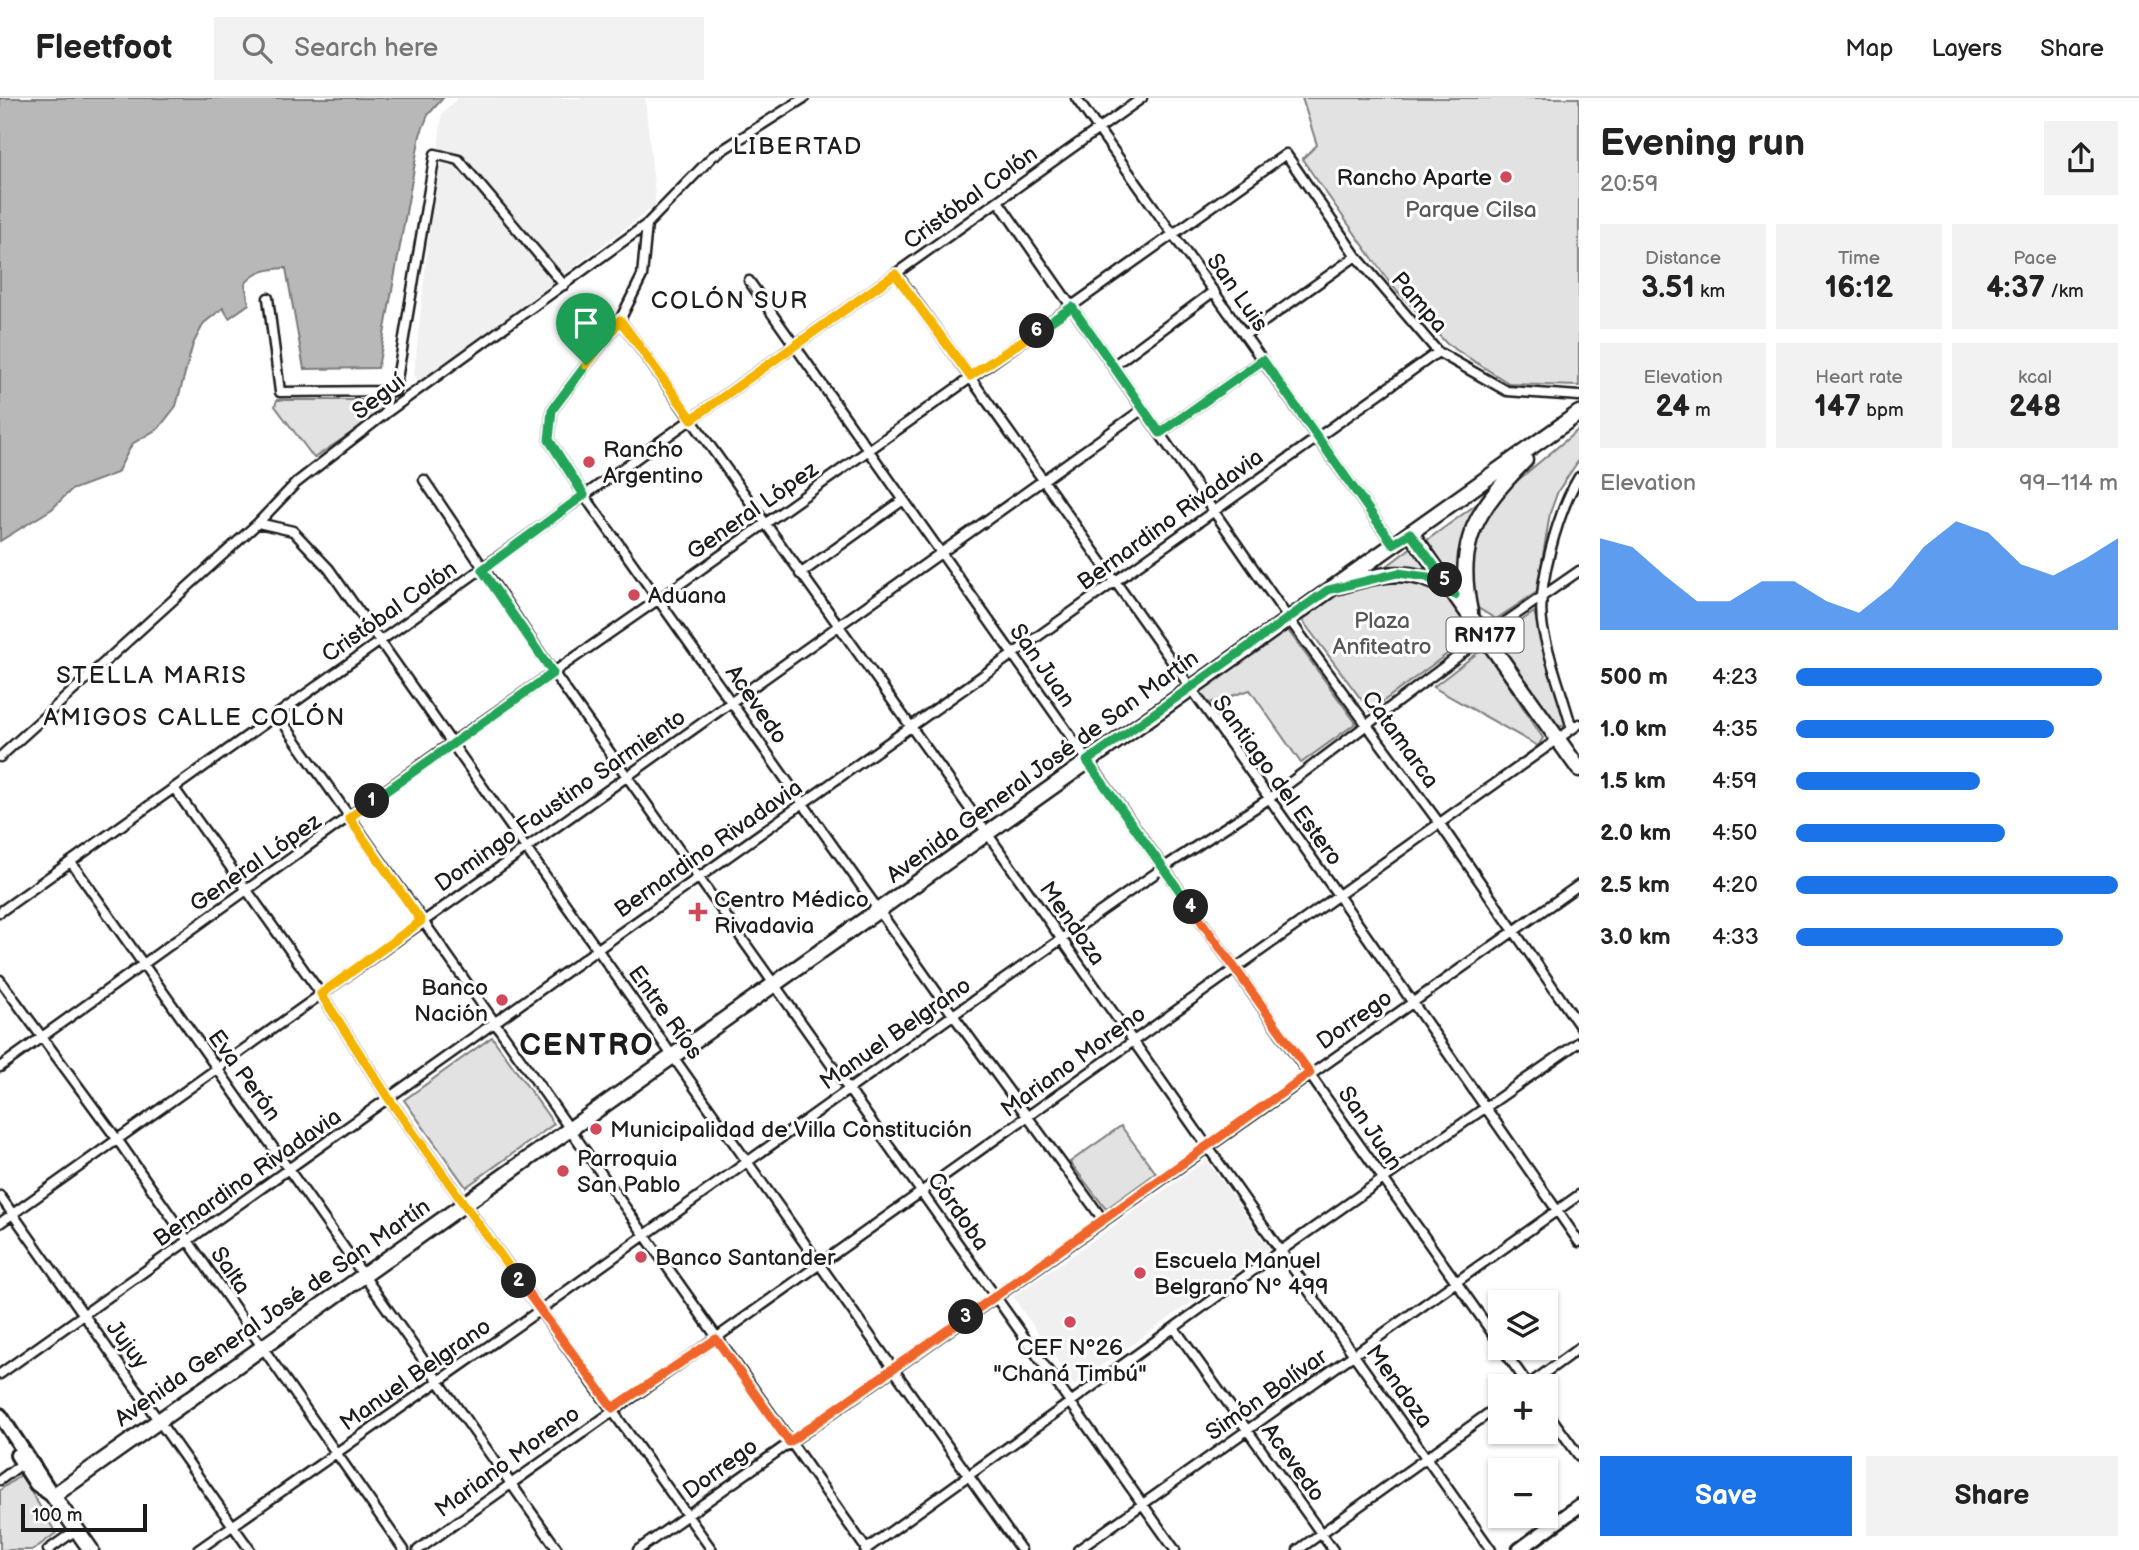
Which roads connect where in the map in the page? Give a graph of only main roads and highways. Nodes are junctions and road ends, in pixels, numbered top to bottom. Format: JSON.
{"nodes":[{"id":1,"x":1579,"y":413,"type":"edge"},
{"id":2,"x":1547,"y":436,"type":"junction"},
{"id":3,"x":1410,"y":533,"type":"junction"},
{"id":4,"x":1328,"y":590,"type":"junction"},
{"id":5,"x":1455,"y":595,"type":"junction"},
{"id":6,"x":1471,"y":617,"type":"junction"},
{"id":7,"x":1579,"y":769,"type":"edge"},
{"id":8,"x":0,"y":1415,"type":"edge"},
{"id":9,"x":0,"y":1430,"type":"edge"},
{"id":10,"x":53,"y":1496,"type":"junction"},
{"id":11,"x":1579,"y":1506,"type":"edge"},
{"id":12,"x":91,"y":1550,"type":"edge"},
{"id":13,"x":1519,"y":1550,"type":"edge"}],
"edges":[{"from":1,"to":2,"type":"main road","name":"Avenida General José de San Martín"},
{"from":2,"to":3,"type":"main road","name":"Avenida General José de San Martín"},
{"from":2,"to":6,"type":"main road"},
{"from":3,"to":4,"type":"main road","name":"Avenida General José de San Martín"},
{"from":3,"to":5,"type":"main road","number":"RN177"},
{"from":4,"to":5,"type":"main road"},
{"from":4,"to":10,"type":"main road","name":"Avenida General José de San Martín"},
{"from":5,"to":6,"type":"main road","number":"RN177"},
{"from":6,"to":7,"type":"main road","number":"RN177"},
{"from":8,"to":10,"type":"main road"},
{"from":9,"to":10,"type":"main road"},
{"from":10,"to":12,"type":"main road"},
{"from":11,"to":13,"type":"main road"}]}
